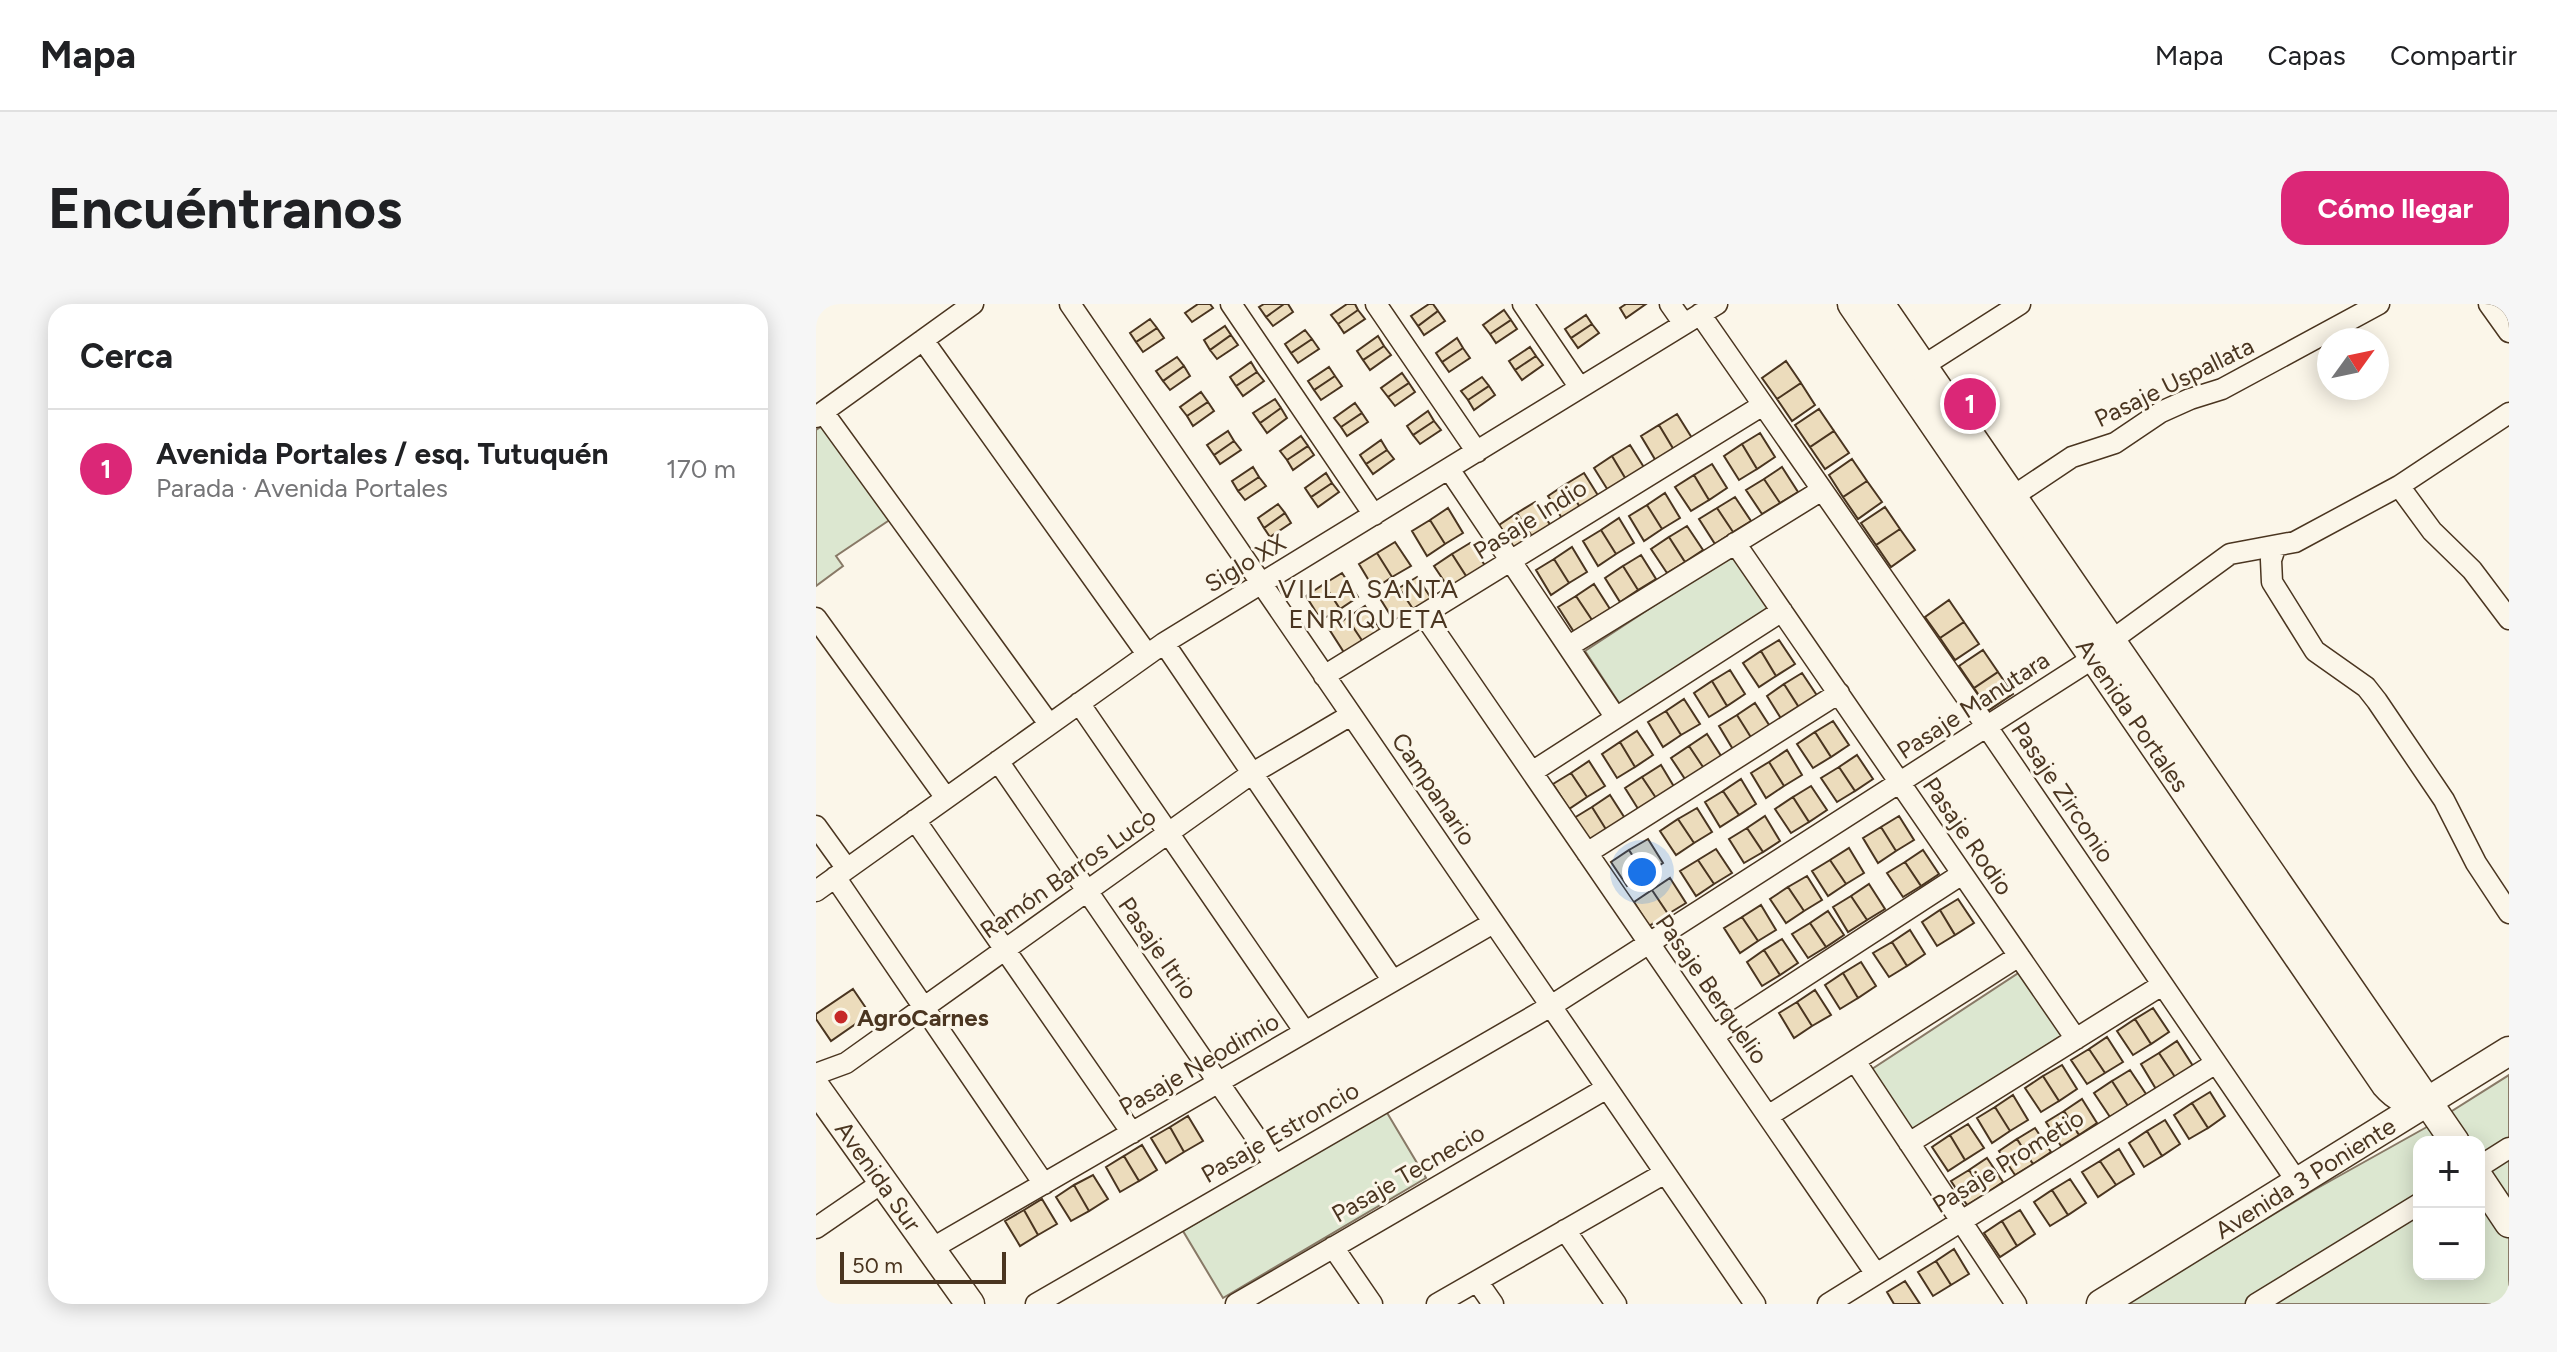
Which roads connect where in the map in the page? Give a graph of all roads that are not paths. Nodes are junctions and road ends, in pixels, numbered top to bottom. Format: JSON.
{"nodes":[{"id":1,"x":973,"y":304,"type":"edge"},
{"id":2,"x":1070,"y":304,"type":"edge"},
{"id":3,"x":1231,"y":304,"type":"edge"},
{"id":4,"x":1376,"y":304,"type":"edge"},
{"id":5,"x":1523,"y":304,"type":"edge"},
{"id":6,"x":1670,"y":304,"type":"edge"},
{"id":7,"x":1852,"y":304,"type":"edge"},
{"id":8,"x":1880,"y":304,"type":"edge"},
{"id":9,"x":2020,"y":304,"type":"edge"},
{"id":10,"x":2379,"y":304,"type":"edge"},
{"id":11,"x":2489,"y":304,"type":"edge"},
{"id":12,"x":1700,"y":314,"type":"edge"},
{"id":13,"x":2509,"y":332,"type":"edge"},
{"id":14,"x":923,"y":340,"type":"junction"},
{"id":15,"x":1923,"y":366,"type":"junction"},
{"id":16,"x":1580,"y":388,"type":"junction"},
{"id":17,"x":1763,"y":405,"type":"junction"},
{"id":18,"x":2509,"y":413,"type":"edge"},
{"id":19,"x":820,"y":414,"type":"edge"},
{"id":20,"x":1477,"y":452,"type":"junction"},
{"id":21,"x":1449,"y":469,"type":"junction"},
{"id":22,"x":2399,"y":486,"type":"junction"},
{"id":23,"x":1822,"y":490,"type":"junction"},
{"id":24,"x":2003,"y":503,"type":"junction"},
{"id":25,"x":1374,"y":515,"type":"junction"},
{"id":26,"x":1735,"y":543,"type":"junction"},
{"id":27,"x":2275,"y":548,"type":"junction"},
{"id":28,"x":1511,"y":561,"type":"junction"},
{"id":29,"x":1261,"y":584,"type":"junction"},
{"id":30,"x":1782,"y":611,"type":"junction"},
{"id":31,"x":1424,"y":615,"type":"junction"},
{"id":32,"x":816,"y":618,"type":"edge"},
{"id":33,"x":2509,"y":619,"type":"edge"},
{"id":34,"x":1569,"y":646,"type":"junction"},
{"id":35,"x":1156,"y":648,"type":"junction"},
{"id":36,"x":2104,"y":648,"type":"junction"},
{"id":37,"x":1324,"y":676,"type":"junction"},
{"id":38,"x":1839,"y":693,"type":"junction"},
{"id":39,"x":1079,"y":703,"type":"junction"},
{"id":40,"x":1351,"y":715,"type":"junction"},
{"id":41,"x":1616,"y":718,"type":"junction"},
{"id":42,"x":1049,"y":724,"type":"junction"},
{"id":43,"x":1987,"y":727,"type":"junction"},
{"id":44,"x":998,"y":761,"type":"junction"},
{"id":45,"x":1532,"y":772,"type":"junction"},
{"id":46,"x":1251,"y":774,"type":"junction"},
{"id":47,"x":1900,"y":783,"type":"junction"},
{"id":48,"x":946,"y":798,"type":"junction"},
{"id":49,"x":915,"y":820,"type":"junction"},
{"id":50,"x":816,"y":826,"type":"edge"},
{"id":51,"x":1168,"y":833,"type":"junction"},
{"id":52,"x":1587,"y":853,"type":"junction"},
{"id":53,"x":841,"y":873,"type":"junction"},
{"id":54,"x":1962,"y":874,"type":"junction"},
{"id":55,"x":816,"y":891,"type":"edge"},
{"id":56,"x":1087,"y":891,"type":"junction"},
{"id":57,"x":2509,"y":913,"type":"edge"},
{"id":58,"x":1493,"y":923,"type":"junction"},
{"id":59,"x":1649,"y":943,"type":"junction"},
{"id":60,"x":1005,"y":949,"type":"junction"},
{"id":61,"x":2019,"y":956,"type":"junction"},
{"id":62,"x":1393,"y":981,"type":"junction"},
{"id":63,"x":2162,"y":985,"type":"junction"},
{"id":64,"x":1551,"y":1006,"type":"junction"},
{"id":65,"x":924,"y":1007,"type":"junction"},
{"id":66,"x":1305,"y":1032,"type":"junction"},
{"id":67,"x":1713,"y":1036,"type":"junction"},
{"id":68,"x":2076,"y":1039,"type":"junction"},
{"id":69,"x":2509,"y":1051,"type":"edge"},
{"id":70,"x":1855,"y":1061,"type":"junction"},
{"id":71,"x":2216,"y":1063,"type":"junction"},
{"id":72,"x":816,"y":1074,"type":"edge"},
{"id":73,"x":1218,"y":1082,"type":"junction"},
{"id":74,"x":816,"y":1088,"type":"edge"},
{"id":75,"x":1607,"y":1088,"type":"junction"},
{"id":76,"x":2429,"y":1102,"type":"junction"},
{"id":77,"x":1768,"y":1116,"type":"junction"},
{"id":78,"x":1132,"y":1133,"type":"junction"},
{"id":79,"x":2451,"y":1136,"type":"edge"},
{"id":80,"x":1909,"y":1143,"type":"junction"},
{"id":81,"x":2509,"y":1148,"type":"edge"},
{"id":82,"x":2485,"y":1163,"type":"edge"},
{"id":83,"x":1275,"y":1165,"type":"junction"},
{"id":84,"x":1665,"y":1173,"type":"junction"},
{"id":85,"x":883,"y":1182,"type":"junction"},
{"id":86,"x":2298,"y":1183,"type":"junction"},
{"id":87,"x":1044,"y":1184,"type":"junction"},
{"id":88,"x":2485,"y":1187,"type":"edge"},
{"id":89,"x":2413,"y":1208,"type":"edge"},
{"id":90,"x":1961,"y":1221,"type":"junction"},
{"id":91,"x":2509,"y":1223,"type":"edge"},
{"id":92,"x":816,"y":1228,"type":"edge"},
{"id":93,"x":1565,"y":1230,"type":"junction"},
{"id":94,"x":1333,"y":1247,"type":"junction"},
{"id":95,"x":931,"y":1249,"type":"junction"},
{"id":96,"x":1876,"y":1274,"type":"junction"},
{"id":97,"x":1477,"y":1281,"type":"junction"},
{"id":98,"x":970,"y":1304,"type":"edge"},
{"id":99,"x":1036,"y":1304,"type":"edge"},
{"id":100,"x":1236,"y":1304,"type":"edge"},
{"id":101,"x":1372,"y":1304,"type":"edge"},
{"id":102,"x":1437,"y":1304,"type":"edge"},
{"id":103,"x":1493,"y":1304,"type":"edge"},
{"id":104,"x":1616,"y":1304,"type":"edge"},
{"id":105,"x":1755,"y":1304,"type":"edge"},
{"id":106,"x":1828,"y":1304,"type":"edge"},
{"id":107,"x":2016,"y":1304,"type":"edge"},
{"id":108,"x":2101,"y":1304,"type":"edge"},
{"id":109,"x":2256,"y":1304,"type":"edge"}],
"edges":[{"from":1,"to":14,"type":"street"},
{"from":2,"to":29,"type":"street","name":"Campanario"},
{"from":3,"to":25,"type":"street"},
{"from":4,"to":20,"type":"street"},
{"from":5,"to":16,"type":"street"},
{"from":6,"to":12,"type":"street","name":"Pasaje Zirconio"},
{"from":7,"to":24,"type":"main road","name":"Avenida Portales"},
{"from":8,"to":15,"type":"main road","name":"Avenida Portales"},
{"from":9,"to":15,"type":"street"},
{"from":10,"to":24,"type":"street","name":"Pasaje Uspallata"},
{"from":11,"to":13,"type":"street"},
{"from":12,"to":16,"type":"street","name":"Siglo XX"},
{"from":12,"to":17,"type":"street","name":"Pasaje Zirconio"},
{"from":14,"to":19,"type":"street"},
{"from":14,"to":35,"type":"street"},
{"from":15,"to":24,"type":"main road","name":"Avenida Portales"},
{"from":16,"to":20,"type":"street","name":"Siglo XX"},
{"from":17,"to":23,"type":"street","name":"Pasaje Zirconio"},
{"from":17,"to":28,"type":"street","name":"Pasaje Indio"},
{"from":18,"to":22,"type":"street","name":"Pasaje Manutara"},
{"from":19,"to":42,"type":"street"},
{"from":20,"to":21,"type":"street","name":"Siglo XX"},
{"from":21,"to":25,"type":"street","name":"Siglo XX"},
{"from":21,"to":28,"type":"street"},
{"from":22,"to":27,"type":"street","name":"Pasaje Manutara"},
{"from":22,"to":33,"type":"street"},
{"from":23,"to":26,"type":"street"},
{"from":23,"to":43,"type":"street","name":"Pasaje Zirconio"},
{"from":24,"to":36,"type":"main road","name":"Avenida Portales"},
{"from":25,"to":29,"type":"street","name":"Siglo XX"},
{"from":26,"to":30,"type":"street","name":"Pasaje Rodio"},
{"from":26,"to":34,"type":"street"},
{"from":27,"to":36,"type":"street","name":"Pasaje Manutara"},
{"from":27,"to":57,"type":"street"},
{"from":28,"to":31,"type":"street","name":"Pasaje Indio"},
{"from":28,"to":34,"type":"street"},
{"from":29,"to":35,"type":"street","name":"Siglo XX"},
{"from":29,"to":37,"type":"street","name":"Campanario"},
{"from":30,"to":38,"type":"street","name":"Pasaje Rodio"},
{"from":30,"to":41,"type":"street"},
{"from":31,"to":37,"type":"street","name":"Pasaje Indio"},
{"from":31,"to":45,"type":"street","name":"Pasaje Berquelio"},
{"from":32,"to":48,"type":"street"},
{"from":34,"to":41,"type":"street"},
{"from":35,"to":39,"type":"street","name":"Siglo XX"},
{"from":35,"to":46,"type":"street"},
{"from":36,"to":43,"type":"street","name":"Pasaje Manutara"},
{"from":36,"to":76,"type":"main road","name":"Avenida Portales"},
{"from":37,"to":40,"type":"street","name":"Campanario"},
{"from":38,"to":47,"type":"street","name":"Pasaje Rodio"},
{"from":38,"to":52,"type":"street"},
{"from":39,"to":42,"type":"street","name":"Siglo XX"},
{"from":39,"to":51,"type":"street"},
{"from":40,"to":46,"type":"street","name":"Ramón Barros Luco"},
{"from":40,"to":58,"type":"street","name":"Campanario"},
{"from":41,"to":45,"type":"street"},
{"from":42,"to":44,"type":"street","name":"Siglo XX"},
{"from":43,"to":47,"type":"street","name":"Pasaje Manutara"},
{"from":43,"to":63,"type":"street","name":"Pasaje Zirconio"},
{"from":44,"to":48,"type":"street","name":"Siglo XX"},
{"from":44,"to":56,"type":"street","name":"Pasaje Itrio"},
{"from":45,"to":52,"type":"street","name":"Pasaje Berquelio"},
{"from":46,"to":51,"type":"street","name":"Ramón Barros Luco"},
{"from":46,"to":62,"type":"street"},
{"from":47,"to":54,"type":"street","name":"Pasaje Rodio"},
{"from":47,"to":59,"type":"street","name":"Pasaje Manutara"},
{"from":48,"to":49,"type":"street","name":"Siglo XX"},
{"from":49,"to":53,"type":"street","name":"Siglo XX"},
{"from":49,"to":60,"type":"street"},
{"from":50,"to":53,"type":"street"},
{"from":51,"to":56,"type":"street","name":"Ramón Barros Luco"},
{"from":51,"to":66,"type":"street"},
{"from":52,"to":59,"type":"street","name":"Pasaje Berquelio"},
{"from":53,"to":55,"type":"street","name":"Siglo XX"},
{"from":53,"to":65,"type":"street"},
{"from":54,"to":61,"type":"street","name":"Pasaje Rodio"},
{"from":54,"to":67,"type":"street"},
{"from":56,"to":60,"type":"street","name":"Ramón Barros Luco"},
{"from":56,"to":73,"type":"street","name":"Pasaje Itrio"},
{"from":58,"to":62,"type":"street","name":"Pasaje Neodimio"},
{"from":58,"to":64,"type":"street","name":"Campanario"},
{"from":59,"to":64,"type":"street","name":"Pasaje Manutara"},
{"from":59,"to":67,"type":"street","name":"Pasaje Berquelio"},
{"from":60,"to":65,"type":"street","name":"Ramón Barros Luco"},
{"from":60,"to":78,"type":"street"},
{"from":61,"to":68,"type":"street","name":"Pasaje Rodio"},
{"from":61,"to":70,"type":"street"},
{"from":62,"to":66,"type":"street","name":"Pasaje Neodimio"},
{"from":63,"to":68,"type":"street"},
{"from":63,"to":71,"type":"street","name":"Pasaje Zirconio"},
{"from":64,"to":75,"type":"street","name":"Campanario"},
{"from":64,"to":83,"type":"street","name":"Pasaje Estroncio"},
{"from":65,"to":72,"type":"street","name":"Ramón Barros Luco"},
{"from":65,"to":87,"type":"street"},
{"from":66,"to":73,"type":"street","name":"Pasaje Neodimio"},
{"from":67,"to":77,"type":"street","name":"Pasaje Berquelio"},
{"from":68,"to":80,"type":"street"},
{"from":69,"to":76,"type":"main road","name":"Avenida 3 Poniente"},
{"from":70,"to":77,"type":"street"},
{"from":70,"to":80,"type":"street"},
{"from":71,"to":86,"type":"street","name":"Pasaje Zirconio"},
{"from":71,"to":90,"type":"street","name":"Pasaje Prometio"},
{"from":73,"to":78,"type":"street","name":"Pasaje Neodimio"},
{"from":73,"to":83,"type":"street","name":"Pasaje Itrio"},
{"from":74,"to":85,"type":"main road","name":"Avenida Sur"},
{"from":75,"to":84,"type":"street","name":"Campanario"},
{"from":75,"to":94,"type":"street","name":"Pasaje Tecnecio"},
{"from":76,"to":79,"type":"main road"},
{"from":76,"to":86,"type":"main road","name":"Avenida 3 Poniente"},
{"from":77,"to":96,"type":"street","name":"Pasaje Berquelio"},
{"from":78,"to":87,"type":"street","name":"Pasaje Neodimio"},
{"from":80,"to":90,"type":"street"},
{"from":81,"to":82,"type":"street"},
{"from":83,"to":99,"type":"street","name":"Pasaje Estroncio"},
{"from":84,"to":93,"type":"street"},
{"from":84,"to":105,"type":"street","name":"Campanario"},
{"from":85,"to":92,"type":"street"},
{"from":85,"to":95,"type":"main road","name":"Avenida Sur"},
{"from":86,"to":108,"type":"main road","name":"Avenida 3 Poniente"},
{"from":87,"to":95,"type":"street","name":"Pasaje Neodimio"},
{"from":88,"to":91,"type":"main road"},
{"from":89,"to":109,"type":"street"},
{"from":90,"to":96,"type":"street","name":"Pasaje Prometio"},
{"from":90,"to":107,"type":"street"},
{"from":93,"to":97,"type":"street"},
{"from":93,"to":104,"type":"street"},
{"from":94,"to":100,"type":"street","name":"Pasaje Tecnecio"},
{"from":94,"to":101,"type":"street"},
{"from":95,"to":98,"type":"main road","name":"Avenida Sur"},
{"from":96,"to":106,"type":"street","name":"Pasaje Prometio"},
{"from":97,"to":102,"type":"street"},
{"from":97,"to":103,"type":"street"}]}
